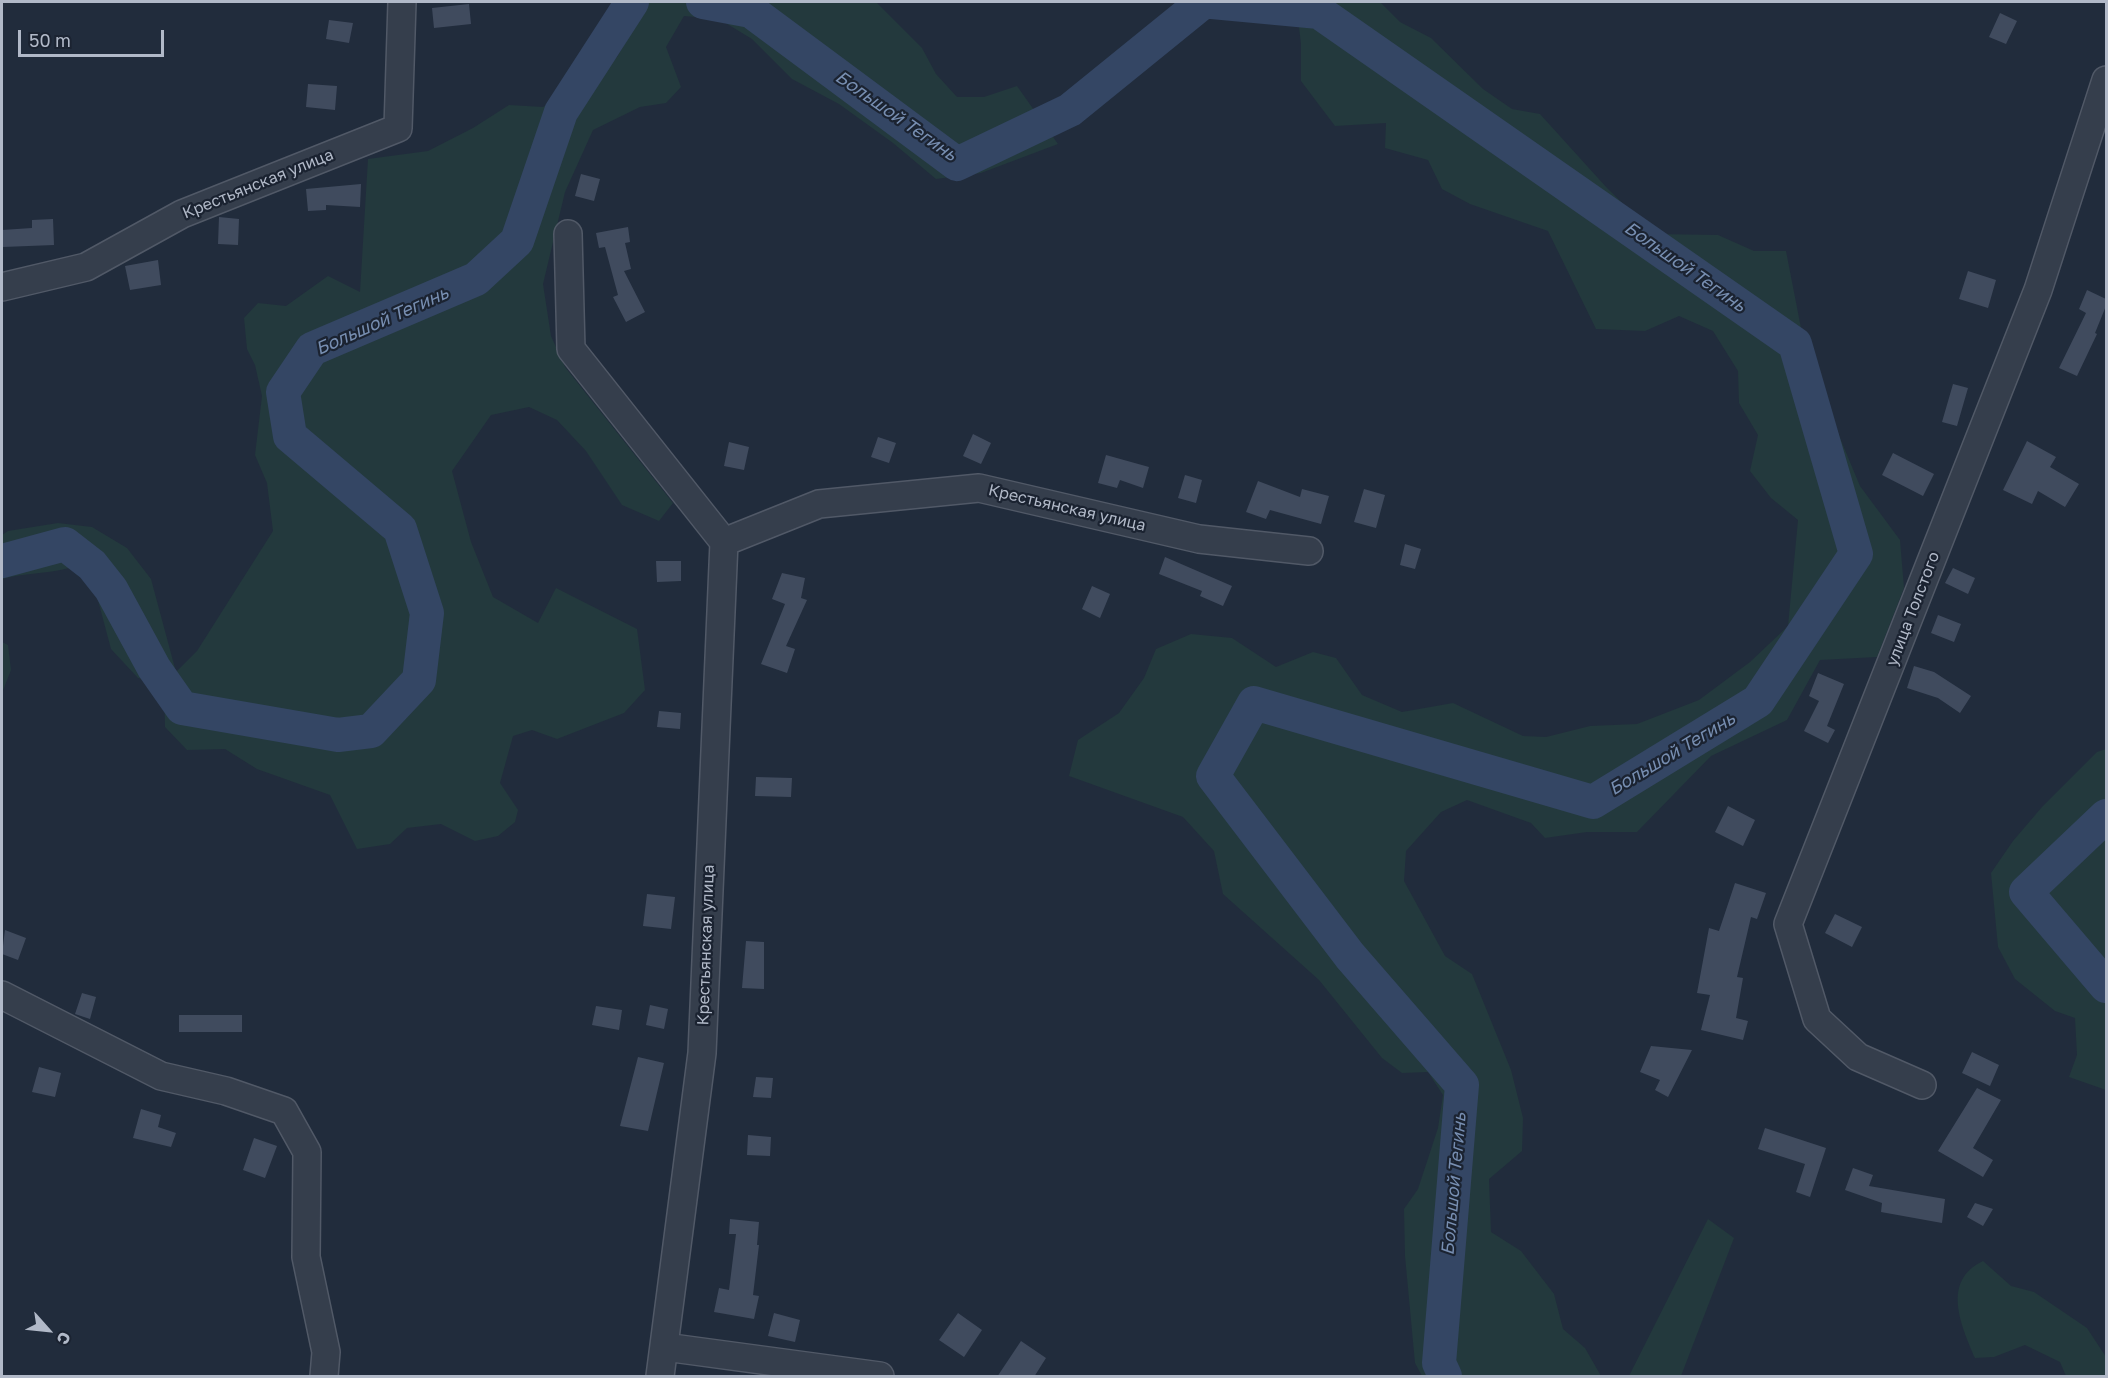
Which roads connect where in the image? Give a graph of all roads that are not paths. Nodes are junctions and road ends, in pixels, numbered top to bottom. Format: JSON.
{"nodes":[{"id":1,"x":402,"y":2,"type":"edge"},
{"id":2,"x":2106,"y":80,"type":"edge"},
{"id":3,"x":568,"y":234,"type":"dead end"},
{"id":4,"x":2,"y":287,"type":"edge"},
{"id":5,"x":724,"y":542,"type":"junction"},
{"id":6,"x":1309,"y":551,"type":"dead end"},
{"id":7,"x":2,"y":995,"type":"edge"},
{"id":8,"x":1922,"y":1085,"type":"dead end"},
{"id":9,"x":665,"y":1347,"type":"junction"},
{"id":10,"x":324,"y":1377,"type":"edge"},
{"id":11,"x":660,"y":1377,"type":"edge"},
{"id":12,"x":880,"y":1377,"type":"edge"}],
"edges":[{"from":1,"to":4,"type":"street","name":"Крестьянская улица"},
{"from":2,"to":8,"type":"street","name":"улица Толстого"},
{"from":3,"to":5,"type":"street"},
{"from":5,"to":6,"type":"street","name":"Крестьянская улица"},
{"from":5,"to":9,"type":"street","name":"Крестьянская улица"},
{"from":7,"to":10,"type":"street"},
{"from":9,"to":11,"type":"street","name":"Крестьянская улица"},
{"from":9,"to":12,"type":"street"}]}
